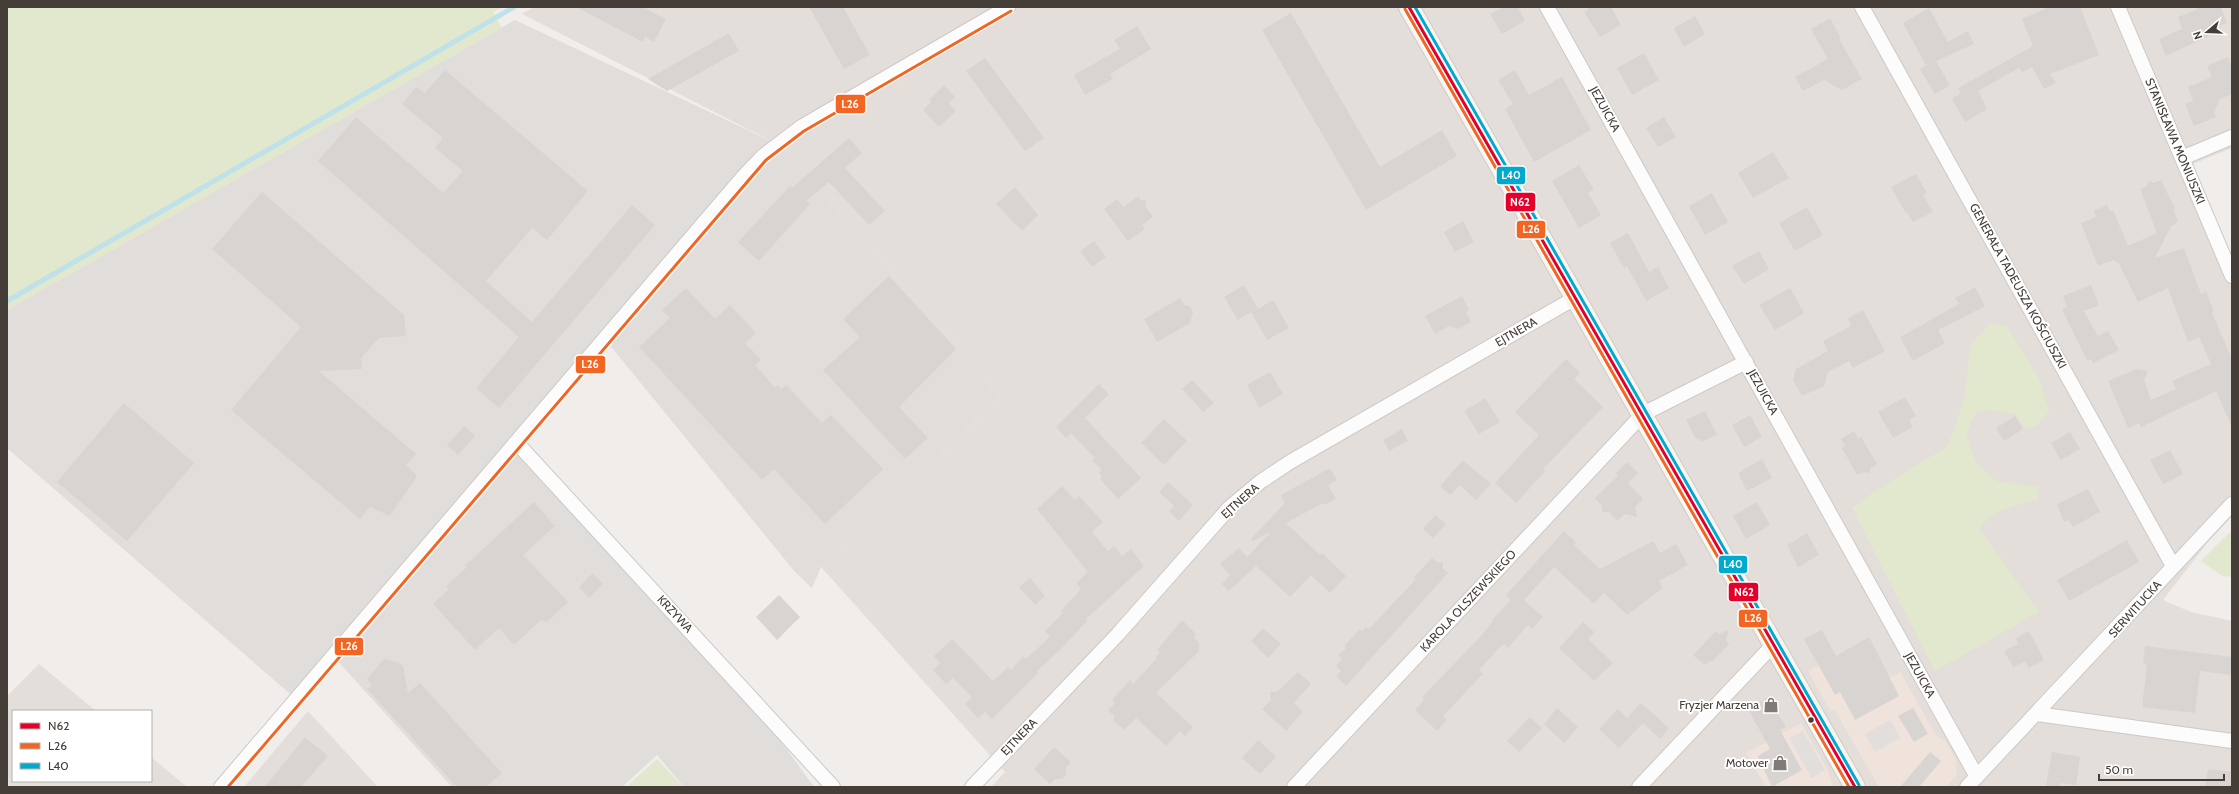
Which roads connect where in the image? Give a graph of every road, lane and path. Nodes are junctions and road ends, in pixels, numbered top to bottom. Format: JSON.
{"nodes":[{"id":1,"x":1008,"y":7,"type":"edge"},
{"id":2,"x":1409,"y":7,"type":"edge"},
{"id":3,"x":1547,"y":7,"type":"edge"},
{"id":4,"x":1862,"y":7,"type":"edge"},
{"id":5,"x":2118,"y":7,"type":"edge"},
{"id":6,"x":2232,"y":137,"type":"edge"},
{"id":7,"x":2182,"y":158,"type":"junction"},
{"id":8,"x":2232,"y":276,"type":"edge"},
{"id":9,"x":1575,"y":298,"type":"junction"},
{"id":10,"x":1746,"y":362,"type":"junction"},
{"id":11,"x":1642,"y":414,"type":"junction"},
{"id":12,"x":516,"y":442,"type":"junction"},
{"id":13,"x":2232,"y":504,"type":"edge"},
{"id":14,"x":2173,"y":566,"type":"junction"},
{"id":15,"x":1774,"y":644,"type":"junction"},
{"id":16,"x":2037,"y":714,"type":"junction"},
{"id":17,"x":2232,"y":741,"type":"edge"},
{"id":18,"x":1978,"y":777,"type":"junction"},
{"id":19,"x":221,"y":787,"type":"edge"},
{"id":20,"x":833,"y":787,"type":"edge"},
{"id":21,"x":972,"y":787,"type":"edge"},
{"id":22,"x":1294,"y":787,"type":"edge"},
{"id":23,"x":1639,"y":787,"type":"edge"},
{"id":24,"x":1855,"y":787,"type":"edge"},
{"id":25,"x":1967,"y":787,"type":"edge"}],
"edges":[{"from":1,"to":12,"type":"street"},
{"from":2,"to":9,"type":"street"},
{"from":3,"to":10,"type":"street","name":"JEZUICKA"},
{"from":4,"to":14,"type":"street","name":"GENERAŁA TADEUSZA KOŚCIUSZKI"},
{"from":5,"to":7,"type":"street","name":"STANISŁAWA MONIUSZKI"},
{"from":6,"to":7,"type":"street"},
{"from":7,"to":8,"type":"street","name":"STANISŁAWA MONIUSZKI"},
{"from":9,"to":11,"type":"street"},
{"from":9,"to":21,"type":"street","name":"EJTNERA"},
{"from":10,"to":11,"type":"street"},
{"from":10,"to":18,"type":"street","name":"JEZUICKA"},
{"from":11,"to":15,"type":"street"},
{"from":11,"to":22,"type":"street","name":"KAROLA OLSZEWSKIEGO"},
{"from":12,"to":19,"type":"street"},
{"from":12,"to":20,"type":"street","name":"KRZYWA"},
{"from":13,"to":14,"type":"street","name":"SERWITUCKA"},
{"from":14,"to":16,"type":"street","name":"SERWITUCKA"},
{"from":15,"to":23,"type":"street"},
{"from":15,"to":24,"type":"street"},
{"from":16,"to":17,"type":"street"},
{"from":16,"to":18,"type":"street","name":"SERWITUCKA"},
{"from":18,"to":25,"type":"street","name":"SERWITUCKA"}]}
